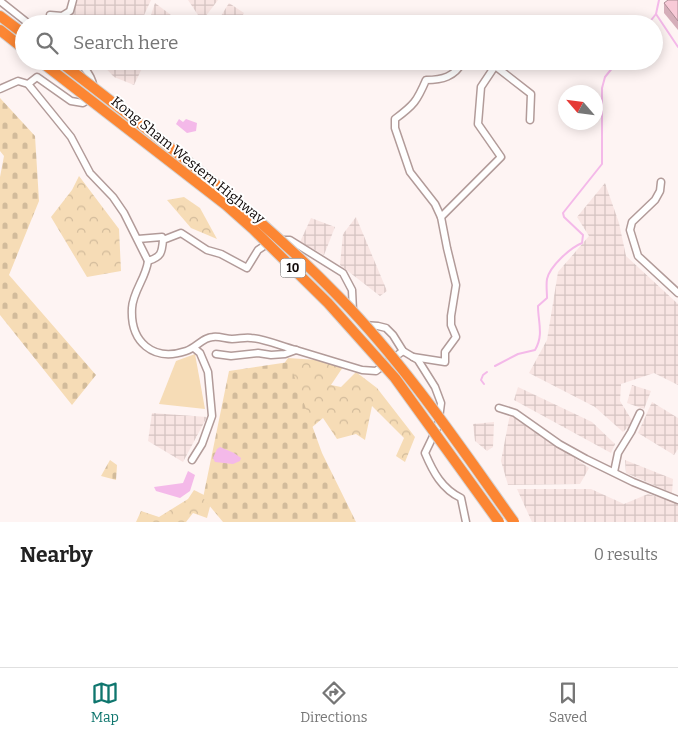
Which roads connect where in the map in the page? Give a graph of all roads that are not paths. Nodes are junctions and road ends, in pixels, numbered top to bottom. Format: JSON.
{"nodes":[{"id":1,"x":73,"y":0,"type":"edge"},
{"id":2,"x":0,"y":1,"type":"edge"},
{"id":3,"x":18,"y":15,"type":"edge"},
{"id":4,"x":64,"y":15,"type":"edge"},
{"id":5,"x":0,"y":16,"type":"edge"},
{"id":6,"x":15,"y":27,"type":"edge"},
{"id":7,"x":0,"y":30,"type":"edge"},
{"id":8,"x":15,"y":42,"type":"edge"},
{"id":9,"x":52,"y":70,"type":"edge"},
{"id":10,"x":71,"y":70,"type":"edge"},
{"id":11,"x":87,"y":70,"type":"edge"},
{"id":12,"x":455,"y":70,"type":"edge"},
{"id":13,"x":490,"y":70,"type":"edge"},
{"id":14,"x":501,"y":70,"type":"edge"},
{"id":15,"x":28,"y":84,"type":"junction"},
{"id":16,"x":0,"y":90,"type":"edge"},
{"id":17,"x":530,"y":120,"type":"dead end"},
{"id":18,"x":661,"y":182,"type":"dead end"},
{"id":19,"x":441,"y":217,"type":"junction"},
{"id":20,"x":138,"y":239,"type":"junction"},
{"id":21,"x":163,"y":240,"type":"junction"},
{"id":22,"x":148,"y":261,"type":"junction"},
{"id":23,"x":678,"y":294,"type":"edge"},
{"id":24,"x":194,"y":348,"type":"junction"},
{"id":25,"x":296,"y":350,"type":"junction"},
{"id":26,"x":403,"y":351,"type":"junction"},
{"id":27,"x":216,"y":354,"type":"dead end"},
{"id":28,"x":413,"y":357,"type":"junction"},
{"id":29,"x":499,"y":408,"type":"dead end"},
{"id":30,"x":640,"y":413,"type":"dead end"},
{"id":31,"x":192,"y":460,"type":"dead end"},
{"id":32,"x":614,"y":472,"type":"junction"},
{"id":33,"x":678,"y":500,"type":"edge"},
{"id":34,"x":466,"y":522,"type":"edge"},
{"id":35,"x":499,"y":522,"type":"edge"},
{"id":36,"x":514,"y":522,"type":"edge"}],
"edges":[{"from":1,"to":4,"type":"street"},
{"from":2,"to":3,"type":"street"},
{"from":5,"to":6,"type":"highway"},
{"from":7,"to":8,"type":"highway"},
{"from":9,"to":35,"type":"highway","name":"Kong Sham Western Highway","number":"10","bridge":true},
{"from":10,"to":36,"type":"highway","name":"Kong Sham Western Highway","number":"10","bridge":true},
{"from":11,"to":15,"type":"street"},
{"from":12,"to":19,"type":"street"},
{"from":13,"to":19,"type":"street"},
{"from":14,"to":17,"type":"street"},
{"from":15,"to":16,"type":"street"},
{"from":15,"to":20,"type":"street"},
{"from":18,"to":23,"type":"street"},
{"from":19,"to":28,"type":"street"},
{"from":20,"to":21,"type":"street"},
{"from":20,"to":22,"type":"street"},
{"from":21,"to":22,"type":"street"},
{"from":21,"to":26,"type":"street"},
{"from":22,"to":24,"type":"street"},
{"from":24,"to":25,"type":"street"},
{"from":24,"to":31,"type":"street"},
{"from":25,"to":26,"type":"street"},
{"from":25,"to":27,"type":"street"},
{"from":26,"to":28,"type":"street"},
{"from":28,"to":34,"type":"street"},
{"from":29,"to":32,"type":"street"},
{"from":30,"to":32,"type":"street"},
{"from":32,"to":33,"type":"street"}]}
